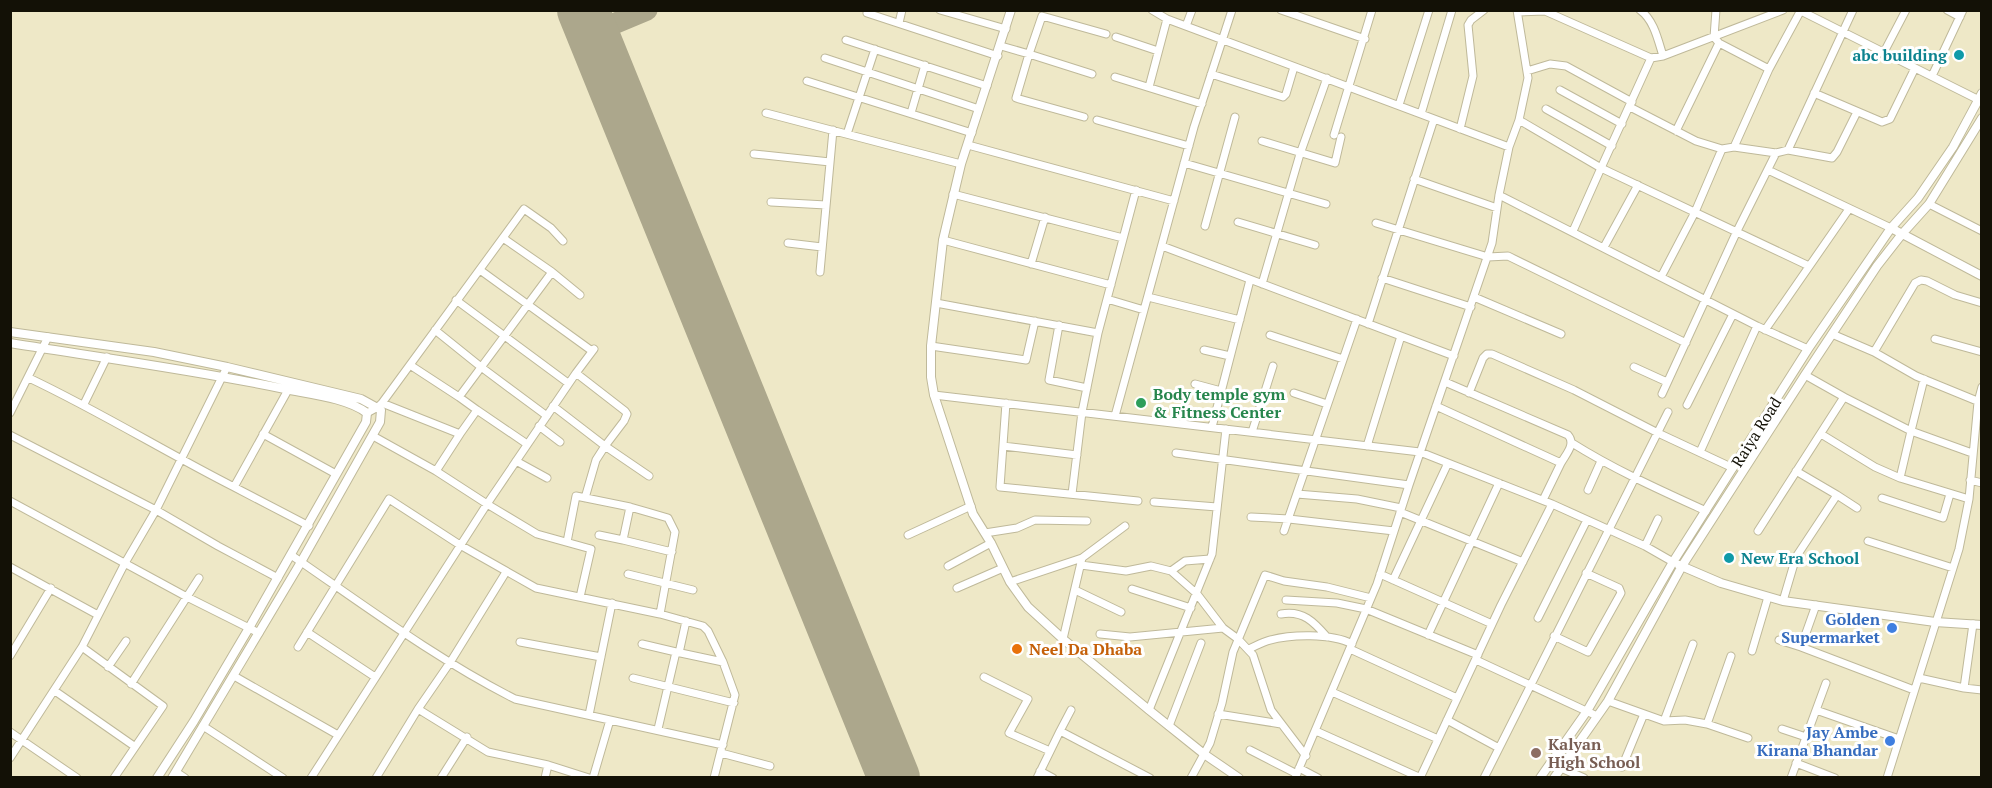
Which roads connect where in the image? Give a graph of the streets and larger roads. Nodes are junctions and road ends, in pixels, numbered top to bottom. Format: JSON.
{"nodes":[{"id":1,"x":902,"y":10,"type":"edge"},
{"id":2,"x":940,"y":10,"type":"edge"},
{"id":3,"x":1011,"y":10,"type":"edge"},
{"id":4,"x":1152,"y":10,"type":"edge"},
{"id":5,"x":1192,"y":10,"type":"edge"},
{"id":6,"x":1232,"y":10,"type":"edge"},
{"id":7,"x":1281,"y":10,"type":"edge"},
{"id":8,"x":1372,"y":10,"type":"edge"},
{"id":9,"x":1429,"y":10,"type":"edge"},
{"id":10,"x":1452,"y":10,"type":"edge"},
{"id":11,"x":1484,"y":10,"type":"edge"},
{"id":12,"x":1640,"y":10,"type":"edge"},
{"id":13,"x":1716,"y":10,"type":"edge"},
{"id":14,"x":1783,"y":10,"type":"edge"},
{"id":15,"x":1853,"y":10,"type":"edge"},
{"id":16,"x":1906,"y":10,"type":"edge"},
{"id":17,"x":1947,"y":10,"type":"edge"},
{"id":18,"x":1517,"y":11,"type":"edge"},
{"id":19,"x":1801,"y":11,"type":"edge"},
{"id":20,"x":867,"y":13,"type":"dead end"},
{"id":21,"x":1962,"y":14,"type":"edge"},
{"id":22,"x":1167,"y":19,"type":"junction"},
{"id":23,"x":899,"y":23,"type":"junction"},
{"id":24,"x":1186,"y":26,"type":"junction"},
{"id":25,"x":1006,"y":29,"type":"junction"},
{"id":26,"x":1843,"y":32,"type":"junction"},
{"id":27,"x":1106,"y":34,"type":"dead end"},
{"id":28,"x":1116,"y":36,"type":"dead end"},
{"id":29,"x":1222,"y":39,"type":"junction"},
{"id":30,"x":1365,"y":39,"type":"junction"},
{"id":31,"x":846,"y":40,"type":"dead end"},
{"id":32,"x":1717,"y":40,"type":"junction"},
{"id":33,"x":1001,"y":46,"type":"junction"},
{"id":34,"x":875,"y":49,"type":"junction"},
{"id":35,"x":1158,"y":51,"type":"junction"},
{"id":36,"x":1029,"y":54,"type":"junction"},
{"id":37,"x":1883,"y":54,"type":"junction"},
{"id":38,"x":998,"y":56,"type":"junction"},
{"id":39,"x":1663,"y":56,"type":"junction"},
{"id":40,"x":825,"y":58,"type":"dead end"},
{"id":41,"x":1651,"y":58,"type":"junction"},
{"id":42,"x":925,"y":65,"type":"junction"},
{"id":43,"x":1294,"y":67,"type":"junction"},
{"id":44,"x":1915,"y":68,"type":"junction"},
{"id":45,"x":1769,"y":69,"type":"junction"},
{"id":46,"x":867,"y":71,"type":"junction"},
{"id":47,"x":1527,"y":71,"type":"junction"},
{"id":48,"x":1092,"y":74,"type":"dead end"},
{"id":49,"x":1211,"y":74,"type":"junction"},
{"id":50,"x":1932,"y":76,"type":"junction"},
{"id":51,"x":1115,"y":77,"type":"dead end"},
{"id":52,"x":1327,"y":78,"type":"junction"},
{"id":53,"x":807,"y":81,"type":"dead end"},
{"id":54,"x":987,"y":86,"type":"junction"},
{"id":55,"x":1350,"y":86,"type":"junction"},
{"id":56,"x":1149,"y":87,"type":"junction"},
{"id":57,"x":918,"y":88,"type":"junction"},
{"id":58,"x":1560,"y":90,"type":"dead end"},
{"id":59,"x":1814,"y":93,"type":"junction"},
{"id":60,"x":858,"y":97,"type":"junction"},
{"id":61,"x":1980,"y":98,"type":"edge"},
{"id":62,"x":1202,"y":104,"type":"junction"},
{"id":63,"x":1399,"y":105,"type":"junction"},
{"id":64,"x":1631,"y":105,"type":"junction"},
{"id":65,"x":979,"y":109,"type":"junction"},
{"id":66,"x":1546,"y":109,"type":"dead end"},
{"id":67,"x":766,"y":112,"type":"dead end"},
{"id":68,"x":1857,"y":112,"type":"junction"},
{"id":69,"x":911,"y":113,"type":"junction"},
{"id":70,"x":1421,"y":114,"type":"junction"},
{"id":71,"x":1084,"y":117,"type":"dead end"},
{"id":72,"x":1235,"y":117,"type":"dead end"},
{"id":73,"x":1434,"y":119,"type":"junction"},
{"id":74,"x":1981,"y":119,"type":"edge"},
{"id":75,"x":1097,"y":120,"type":"dead end"},
{"id":76,"x":1519,"y":120,"type":"junction"},
{"id":77,"x":1622,"y":124,"type":"junction"},
{"id":78,"x":1460,"y":129,"type":"junction"},
{"id":79,"x":833,"y":130,"type":"junction"},
{"id":80,"x":1676,"y":131,"type":"junction"},
{"id":81,"x":972,"y":133,"type":"junction"},
{"id":82,"x":847,"y":134,"type":"junction"},
{"id":83,"x":1262,"y":141,"type":"dead end"},
{"id":84,"x":968,"y":144,"type":"junction"},
{"id":85,"x":1189,"y":146,"type":"junction"},
{"id":86,"x":1612,"y":146,"type":"junction"},
{"id":87,"x":1509,"y":147,"type":"junction"},
{"id":88,"x":1734,"y":147,"type":"junction"},
{"id":89,"x":1722,"y":149,"type":"junction"},
{"id":90,"x":1788,"y":150,"type":"junction"},
{"id":91,"x":1776,"y":153,"type":"junction"},
{"id":92,"x":754,"y":154,"type":"dead end"},
{"id":93,"x":1300,"y":154,"type":"junction"},
{"id":94,"x":830,"y":162,"type":"junction"},
{"id":95,"x":1184,"y":163,"type":"junction"},
{"id":96,"x":961,"y":164,"type":"junction"},
{"id":97,"x":1601,"y":168,"type":"junction"},
{"id":98,"x":1768,"y":170,"type":"junction"},
{"id":99,"x":1219,"y":173,"type":"junction"},
{"id":100,"x":1414,"y":179,"type":"junction"},
{"id":101,"x":1638,"y":185,"type":"junction"},
{"id":102,"x":1136,"y":190,"type":"junction"},
{"id":103,"x":953,"y":194,"type":"junction"},
{"id":104,"x":1288,"y":194,"type":"junction"},
{"id":105,"x":1499,"y":195,"type":"junction"},
{"id":106,"x":1174,"y":201,"type":"junction"},
{"id":107,"x":771,"y":202,"type":"dead end"},
{"id":108,"x":1326,"y":204,"type":"dead end"},
{"id":109,"x":1929,"y":204,"type":"junction"},
{"id":110,"x":826,"y":205,"type":"junction"},
{"id":111,"x":1497,"y":208,"type":"junction"},
{"id":112,"x":1849,"y":209,"type":"junction"},
{"id":113,"x":1695,"y":212,"type":"junction"},
{"id":114,"x":1045,"y":217,"type":"junction"},
{"id":115,"x":1238,"y":222,"type":"dead end"},
{"id":116,"x":1377,"y":224,"type":"dead end"},
{"id":117,"x":1205,"y":226,"type":"dead end"},
{"id":118,"x":1891,"y":228,"type":"junction"},
{"id":119,"x":1398,"y":230,"type":"junction"},
{"id":120,"x":1573,"y":231,"type":"junction"},
{"id":121,"x":1737,"y":231,"type":"junction"},
{"id":122,"x":1982,"y":231,"type":"edge"},
{"id":123,"x":1276,"y":234,"type":"junction"},
{"id":124,"x":1902,"y":234,"type":"junction"},
{"id":125,"x":503,"y":238,"type":"junction"},
{"id":126,"x":1123,"y":238,"type":"junction"},
{"id":127,"x":943,"y":240,"type":"junction"},
{"id":128,"x":564,"y":241,"type":"dead end"},
{"id":129,"x":788,"y":243,"type":"dead end"},
{"id":130,"x":1315,"y":245,"type":"dead end"},
{"id":131,"x":1162,"y":246,"type":"junction"},
{"id":132,"x":822,"y":247,"type":"junction"},
{"id":133,"x":1604,"y":247,"type":"junction"},
{"id":134,"x":1488,"y":257,"type":"junction"},
{"id":135,"x":1031,"y":264,"type":"junction"},
{"id":136,"x":1809,"y":266,"type":"junction"},
{"id":137,"x":480,"y":270,"type":"junction"},
{"id":138,"x":552,"y":272,"type":"junction"},
{"id":139,"x":820,"y":272,"type":"dead end"},
{"id":140,"x":1982,"y":276,"type":"edge"},
{"id":141,"x":1661,"y":277,"type":"junction"},
{"id":142,"x":1382,"y":278,"type":"junction"},
{"id":143,"x":1250,"y":280,"type":"junction"},
{"id":144,"x":1262,"y":284,"type":"junction"},
{"id":145,"x":1111,"y":285,"type":"junction"},
{"id":146,"x":580,"y":295,"type":"dead end"},
{"id":147,"x":1148,"y":297,"type":"junction"},
{"id":148,"x":1474,"y":297,"type":"junction"},
{"id":149,"x":1107,"y":299,"type":"junction"},
{"id":150,"x":456,"y":300,"type":"junction"},
{"id":151,"x":1706,"y":301,"type":"junction"},
{"id":152,"x":936,"y":303,"type":"junction"},
{"id":153,"x":1982,"y":303,"type":"edge"},
{"id":154,"x":528,"y":304,"type":"junction"},
{"id":155,"x":1470,"y":307,"type":"junction"},
{"id":156,"x":1144,"y":310,"type":"junction"},
{"id":157,"x":1732,"y":314,"type":"junction"},
{"id":158,"x":1240,"y":320,"type":"junction"},
{"id":159,"x":1357,"y":320,"type":"junction"},
{"id":160,"x":1035,"y":321,"type":"junction"},
{"id":161,"x":1368,"y":324,"type":"junction"},
{"id":162,"x":1059,"y":325,"type":"junction"},
{"id":163,"x":1756,"y":326,"type":"junction"},
{"id":164,"x":435,"y":330,"type":"junction"},
{"id":165,"x":1765,"y":330,"type":"junction"},
{"id":166,"x":10,"y":332,"type":"edge"},
{"id":167,"x":1098,"y":333,"type":"junction"},
{"id":168,"x":1561,"y":334,"type":"dead end"},
{"id":169,"x":1832,"y":334,"type":"junction"},
{"id":170,"x":1270,"y":335,"type":"dead end"},
{"id":171,"x":504,"y":336,"type":"junction"},
{"id":172,"x":1401,"y":336,"type":"junction"},
{"id":173,"x":48,"y":337,"type":"junction"},
{"id":174,"x":1935,"y":339,"type":"dead end"},
{"id":175,"x":10,"y":343,"type":"edge"},
{"id":176,"x":1686,"y":343,"type":"junction"},
{"id":177,"x":931,"y":346,"type":"junction"},
{"id":178,"x":43,"y":348,"type":"junction"},
{"id":179,"x":1808,"y":349,"type":"junction"},
{"id":180,"x":1204,"y":350,"type":"dead end"},
{"id":181,"x":1874,"y":352,"type":"junction"},
{"id":182,"x":1982,"y":352,"type":"edge"},
{"id":183,"x":1230,"y":356,"type":"junction"},
{"id":184,"x":1454,"y":356,"type":"junction"},
{"id":185,"x":107,"y":357,"type":"junction"},
{"id":186,"x":1343,"y":359,"type":"junction"},
{"id":187,"x":410,"y":365,"type":"junction"},
{"id":188,"x":1273,"y":366,"type":"dead end"},
{"id":189,"x":227,"y":367,"type":"junction"},
{"id":190,"x":481,"y":367,"type":"junction"},
{"id":191,"x":1634,"y":367,"type":"dead end"},
{"id":192,"x":576,"y":373,"type":"junction"},
{"id":193,"x":1805,"y":375,"type":"junction"},
{"id":194,"x":223,"y":376,"type":"junction"},
{"id":195,"x":29,"y":378,"type":"junction"},
{"id":196,"x":1924,"y":379,"type":"junction"},
{"id":197,"x":1445,"y":382,"type":"junction"},
{"id":198,"x":1667,"y":382,"type":"junction"},
{"id":199,"x":568,"y":384,"type":"junction"},
{"id":200,"x":1195,"y":384,"type":"dead end"},
{"id":201,"x":1982,"y":387,"type":"edge"},
{"id":202,"x":1087,"y":388,"type":"junction"},
{"id":203,"x":288,"y":390,"type":"junction"},
{"id":204,"x":1221,"y":392,"type":"junction"},
{"id":205,"x":1294,"y":393,"type":"dead end"},
{"id":206,"x":1469,"y":393,"type":"junction"},
{"id":207,"x":1662,"y":394,"type":"dead end"},
{"id":208,"x":934,"y":395,"type":"junction"},
{"id":209,"x":459,"y":397,"type":"junction"},
{"id":210,"x":1844,"y":397,"type":"junction"},
{"id":211,"x":1006,"y":403,"type":"junction"},
{"id":212,"x":1980,"y":403,"type":"edge"},
{"id":213,"x":1327,"y":404,"type":"junction"},
{"id":214,"x":84,"y":405,"type":"junction"},
{"id":215,"x":380,"y":405,"type":"junction"},
{"id":216,"x":1688,"y":405,"type":"dead end"},
{"id":217,"x":553,"y":406,"type":"junction"},
{"id":218,"x":1436,"y":406,"type":"junction"},
{"id":219,"x":477,"y":410,"type":"junction"},
{"id":220,"x":1082,"y":412,"type":"junction"},
{"id":221,"x":1668,"y":412,"type":"dead end"},
{"id":222,"x":10,"y":413,"type":"edge"},
{"id":223,"x":367,"y":413,"type":"junction"},
{"id":224,"x":547,"y":416,"type":"junction"},
{"id":225,"x":1115,"y":416,"type":"junction"},
{"id":226,"x":539,"y":426,"type":"junction"},
{"id":227,"x":1212,"y":427,"type":"junction"},
{"id":228,"x":1226,"y":429,"type":"junction"},
{"id":229,"x":1911,"y":431,"type":"junction"},
{"id":230,"x":1252,"y":432,"type":"junction"},
{"id":231,"x":1658,"y":433,"type":"junction"},
{"id":232,"x":263,"y":434,"type":"junction"},
{"id":233,"x":460,"y":434,"type":"junction"},
{"id":234,"x":1821,"y":434,"type":"junction"},
{"id":235,"x":10,"y":435,"type":"edge"},
{"id":236,"x":373,"y":436,"type":"junction"},
{"id":237,"x":1315,"y":439,"type":"junction"},
{"id":238,"x":560,"y":442,"type":"dead end"},
{"id":239,"x":1572,"y":443,"type":"junction"},
{"id":240,"x":527,"y":444,"type":"junction"},
{"id":241,"x":606,"y":446,"type":"junction"},
{"id":242,"x":1003,"y":446,"type":"junction"},
{"id":243,"x":1367,"y":446,"type":"junction"},
{"id":244,"x":1420,"y":452,"type":"junction"},
{"id":245,"x":1700,"y":452,"type":"junction"},
{"id":246,"x":1176,"y":453,"type":"dead end"},
{"id":247,"x":1972,"y":453,"type":"junction"},
{"id":248,"x":1077,"y":455,"type":"junction"},
{"id":249,"x":181,"y":460,"type":"junction"},
{"id":250,"x":516,"y":460,"type":"junction"},
{"id":251,"x":1222,"y":461,"type":"junction"},
{"id":252,"x":1600,"y":462,"type":"junction"},
{"id":253,"x":1448,"y":463,"type":"junction"},
{"id":254,"x":1561,"y":463,"type":"junction"},
{"id":255,"x":1733,"y":468,"type":"junction"},
{"id":256,"x":436,"y":471,"type":"junction"},
{"id":257,"x":1304,"y":471,"type":"junction"},
{"id":258,"x":1796,"y":471,"type":"junction"},
{"id":259,"x":336,"y":474,"type":"junction"},
{"id":260,"x":649,"y":476,"type":"dead end"},
{"id":261,"x":547,"y":478,"type":"dead end"},
{"id":262,"x":1634,"y":478,"type":"junction"},
{"id":263,"x":1900,"y":478,"type":"junction"},
{"id":264,"x":1970,"y":480,"type":"junction"},
{"id":265,"x":1499,"y":483,"type":"junction"},
{"id":266,"x":1982,"y":483,"type":"edge"},
{"id":267,"x":1409,"y":485,"type":"junction"},
{"id":268,"x":234,"y":487,"type":"junction"},
{"id":269,"x":1588,"y":490,"type":"dead end"},
{"id":270,"x":1072,"y":494,"type":"junction"},
{"id":271,"x":1297,"y":494,"type":"junction"},
{"id":272,"x":1950,"y":494,"type":"junction"},
{"id":273,"x":1837,"y":495,"type":"junction"},
{"id":274,"x":585,"y":498,"type":"junction"},
{"id":275,"x":1882,"y":498,"type":"dead end"},
{"id":276,"x":1969,"y":499,"type":"junction"},
{"id":277,"x":1543,"y":500,"type":"junction"},
{"id":278,"x":10,"y":501,"type":"edge"},
{"id":279,"x":1138,"y":501,"type":"dead end"},
{"id":280,"x":1154,"y":502,"type":"dead end"},
{"id":281,"x":487,"y":504,"type":"junction"},
{"id":282,"x":1552,"y":504,"type":"junction"},
{"id":283,"x":971,"y":506,"type":"junction"},
{"id":284,"x":630,"y":507,"type":"junction"},
{"id":285,"x":1217,"y":507,"type":"junction"},
{"id":286,"x":1857,"y":508,"type":"dead end"},
{"id":287,"x":156,"y":510,"type":"junction"},
{"id":288,"x":1401,"y":510,"type":"junction"},
{"id":289,"x":1706,"y":511,"type":"junction"},
{"id":290,"x":1251,"y":517,"type":"dead end"},
{"id":291,"x":1289,"y":519,"type":"junction"},
{"id":292,"x":1422,"y":519,"type":"junction"},
{"id":293,"x":1658,"y":519,"type":"dead end"},
{"id":294,"x":1587,"y":520,"type":"junction"},
{"id":295,"x":1087,"y":521,"type":"dead end"},
{"id":296,"x":309,"y":526,"type":"junction"},
{"id":297,"x":1125,"y":526,"type":"dead end"},
{"id":298,"x":1608,"y":529,"type":"junction"},
{"id":299,"x":1284,"y":531,"type":"dead end"},
{"id":300,"x":1394,"y":531,"type":"junction"},
{"id":301,"x":1758,"y":531,"type":"dead end"},
{"id":302,"x":985,"y":533,"type":"junction"},
{"id":303,"x":908,"y":535,"type":"dead end"},
{"id":304,"x":599,"y":536,"type":"dead end"},
{"id":305,"x":623,"y":540,"type":"junction"},
{"id":306,"x":1471,"y":540,"type":"junction"},
{"id":307,"x":1868,"y":541,"type":"dead end"},
{"id":308,"x":567,"y":542,"type":"junction"},
{"id":309,"x":991,"y":543,"type":"junction"},
{"id":310,"x":460,"y":545,"type":"junction"},
{"id":311,"x":1645,"y":546,"type":"junction"},
{"id":312,"x":672,"y":552,"type":"junction"},
{"id":313,"x":291,"y":555,"type":"junction"},
{"id":314,"x":1210,"y":559,"type":"junction"},
{"id":315,"x":1081,"y":561,"type":"junction"},
{"id":316,"x":301,"y":562,"type":"junction"},
{"id":317,"x":1523,"y":562,"type":"junction"},
{"id":318,"x":1673,"y":562,"type":"junction"},
{"id":319,"x":125,"y":563,"type":"junction"},
{"id":320,"x":948,"y":566,"type":"dead end"},
{"id":321,"x":1682,"y":566,"type":"junction"},
{"id":322,"x":10,"y":567,"type":"edge"},
{"id":323,"x":1004,"y":568,"type":"junction"},
{"id":324,"x":1953,"y":568,"type":"junction"},
{"id":325,"x":1171,"y":571,"type":"junction"},
{"id":326,"x":506,"y":572,"type":"junction"},
{"id":327,"x":1586,"y":573,"type":"junction"},
{"id":328,"x":628,"y":574,"type":"dead end"},
{"id":329,"x":1380,"y":574,"type":"junction"},
{"id":330,"x":199,"y":578,"type":"dead end"},
{"id":331,"x":278,"y":578,"type":"junction"},
{"id":332,"x":1393,"y":580,"type":"junction"},
{"id":333,"x":1010,"y":582,"type":"junction"},
{"id":334,"x":665,"y":583,"type":"junction"},
{"id":335,"x":335,"y":585,"type":"junction"},
{"id":336,"x":51,"y":588,"type":"junction"},
{"id":337,"x":957,"y":588,"type":"dead end"},
{"id":338,"x":1132,"y":589,"type":"dead end"},
{"id":339,"x":1075,"y":590,"type":"junction"},
{"id":340,"x":693,"y":591,"type":"dead end"},
{"id":341,"x":1197,"y":594,"type":"junction"},
{"id":342,"x":187,"y":597,"type":"junction"},
{"id":343,"x":580,"y":597,"type":"junction"},
{"id":344,"x":1768,"y":597,"type":"junction"},
{"id":345,"x":1371,"y":598,"type":"junction"},
{"id":346,"x":1286,"y":600,"type":"dead end"},
{"id":347,"x":1783,"y":601,"type":"junction"},
{"id":348,"x":612,"y":603,"type":"junction"},
{"id":349,"x":1443,"y":603,"type":"junction"},
{"id":350,"x":1816,"y":605,"type":"junction"},
{"id":351,"x":1191,"y":608,"type":"junction"},
{"id":352,"x":1366,"y":609,"type":"junction"},
{"id":353,"x":1121,"y":612,"type":"dead end"},
{"id":354,"x":660,"y":614,"type":"junction"},
{"id":355,"x":1281,"y":614,"type":"dead end"},
{"id":356,"x":98,"y":615,"type":"junction"},
{"id":357,"x":1538,"y":618,"type":"dead end"},
{"id":358,"x":686,"y":621,"type":"junction"},
{"id":359,"x":1935,"y":622,"type":"junction"},
{"id":360,"x":1492,"y":624,"type":"junction"},
{"id":361,"x":1977,"y":625,"type":"edge"},
{"id":362,"x":249,"y":628,"type":"junction"},
{"id":363,"x":1223,"y":628,"type":"junction"},
{"id":364,"x":307,"y":632,"type":"junction"},
{"id":365,"x":404,"y":632,"type":"junction"},
{"id":366,"x":1180,"y":632,"type":"junction"},
{"id":367,"x":259,"y":633,"type":"junction"},
{"id":368,"x":1100,"y":634,"type":"dead end"},
{"id":369,"x":1428,"y":635,"type":"junction"},
{"id":370,"x":1554,"y":636,"type":"junction"},
{"id":371,"x":1327,"y":638,"type":"junction"},
{"id":372,"x":1063,"y":639,"type":"junction"},
{"id":373,"x":1238,"y":639,"type":"junction"},
{"id":374,"x":1779,"y":640,"type":"dead end"},
{"id":375,"x":126,"y":641,"type":"dead end"},
{"id":376,"x":520,"y":642,"type":"dead end"},
{"id":377,"x":1201,"y":643,"type":"dead end"},
{"id":378,"x":642,"y":644,"type":"dead end"},
{"id":379,"x":1693,"y":644,"type":"dead end"},
{"id":380,"x":1351,"y":646,"type":"junction"},
{"id":381,"x":82,"y":647,"type":"junction"},
{"id":382,"x":298,"y":647,"type":"dead end"},
{"id":383,"x":1801,"y":647,"type":"junction"},
{"id":384,"x":1250,"y":649,"type":"junction"},
{"id":385,"x":1752,"y":651,"type":"dead end"},
{"id":386,"x":677,"y":653,"type":"junction"},
{"id":387,"x":1731,"y":656,"type":"dead end"},
{"id":388,"x":10,"y":657,"type":"edge"},
{"id":389,"x":601,"y":657,"type":"junction"},
{"id":390,"x":1477,"y":658,"type":"junction"},
{"id":391,"x":451,"y":661,"type":"junction"},
{"id":392,"x":723,"y":662,"type":"junction"},
{"id":393,"x":108,"y":667,"type":"junction"},
{"id":394,"x":234,"y":676,"type":"junction"},
{"id":395,"x":375,"y":677,"type":"junction"},
{"id":396,"x":984,"y":677,"type":"dead end"},
{"id":397,"x":633,"y":678,"type":"dead end"},
{"id":398,"x":1919,"y":678,"type":"junction"},
{"id":399,"x":1826,"y":683,"type":"dead end"},
{"id":400,"x":131,"y":684,"type":"junction"},
{"id":401,"x":1530,"y":685,"type":"junction"},
{"id":402,"x":669,"y":687,"type":"junction"},
{"id":403,"x":1964,"y":688,"type":"junction"},
{"id":404,"x":1914,"y":690,"type":"junction"},
{"id":405,"x":1982,"y":690,"type":"edge"},
{"id":406,"x":54,"y":691,"type":"junction"},
{"id":407,"x":1332,"y":692,"type":"junction"},
{"id":408,"x":1457,"y":698,"type":"junction"},
{"id":409,"x":1608,"y":701,"type":"junction"},
{"id":410,"x":734,"y":703,"type":"junction"},
{"id":411,"x":418,"y":709,"type":"junction"},
{"id":412,"x":1071,"y":710,"type":"dead end"},
{"id":413,"x":1149,"y":710,"type":"junction"},
{"id":414,"x":1816,"y":710,"type":"junction"},
{"id":415,"x":1587,"y":711,"type":"junction"},
{"id":416,"x":1218,"y":714,"type":"junction"},
{"id":417,"x":1644,"y":714,"type":"junction"},
{"id":418,"x":589,"y":715,"type":"junction"},
{"id":419,"x":1597,"y":716,"type":"junction"},
{"id":420,"x":610,"y":720,"type":"junction"},
{"id":421,"x":1447,"y":720,"type":"junction"},
{"id":422,"x":1664,"y":721,"type":"junction"},
{"id":423,"x":1281,"y":724,"type":"junction"},
{"id":424,"x":1707,"y":724,"type":"junction"},
{"id":425,"x":203,"y":726,"type":"junction"},
{"id":426,"x":1169,"y":726,"type":"junction"},
{"id":427,"x":658,"y":729,"type":"junction"},
{"id":428,"x":1782,"y":729,"type":"dead end"},
{"id":429,"x":1060,"y":731,"type":"junction"},
{"id":430,"x":1316,"y":731,"type":"junction"},
{"id":431,"x":10,"y":732,"type":"edge"},
{"id":432,"x":338,"y":735,"type":"junction"},
{"id":433,"x":1806,"y":736,"type":"junction"},
{"id":434,"x":467,"y":737,"type":"junction"},
{"id":435,"x":1749,"y":738,"type":"dead end"},
{"id":436,"x":1438,"y":739,"type":"junction"},
{"id":437,"x":1899,"y":739,"type":"junction"},
{"id":438,"x":22,"y":740,"type":"junction"},
{"id":439,"x":723,"y":745,"type":"junction"},
{"id":440,"x":134,"y":746,"type":"junction"},
{"id":441,"x":1499,"y":748,"type":"junction"},
{"id":442,"x":1250,"y":750,"type":"dead end"},
{"id":443,"x":1050,"y":751,"type":"junction"},
{"id":444,"x":721,"y":753,"type":"junction"},
{"id":445,"x":1204,"y":754,"type":"junction"},
{"id":446,"x":1306,"y":756,"type":"junction"},
{"id":447,"x":10,"y":758,"type":"edge"},
{"id":448,"x":1796,"y":763,"type":"junction"},
{"id":449,"x":548,"y":765,"type":"junction"},
{"id":450,"x":770,"y":766,"type":"dead end"},
{"id":451,"x":1622,"y":767,"type":"dead end"},
{"id":452,"x":1561,"y":768,"type":"junction"},
{"id":453,"x":1297,"y":773,"type":"edge"},
{"id":454,"x":1039,"y":774,"type":"edge"},
{"id":455,"x":174,"y":775,"type":"edge"},
{"id":456,"x":1140,"y":775,"type":"edge"},
{"id":457,"x":77,"y":777,"type":"edge"},
{"id":458,"x":114,"y":777,"type":"edge"},
{"id":459,"x":157,"y":777,"type":"edge"},
{"id":460,"x":185,"y":777,"type":"edge"},
{"id":461,"x":283,"y":777,"type":"edge"},
{"id":462,"x":311,"y":777,"type":"edge"},
{"id":463,"x":376,"y":777,"type":"edge"},
{"id":464,"x":441,"y":777,"type":"edge"},
{"id":465,"x":545,"y":777,"type":"edge"},
{"id":466,"x":591,"y":777,"type":"edge"},
{"id":467,"x":714,"y":777,"type":"edge"},
{"id":468,"x":1053,"y":777,"type":"edge"},
{"id":469,"x":1150,"y":777,"type":"edge"},
{"id":470,"x":1191,"y":777,"type":"edge"},
{"id":471,"x":1239,"y":777,"type":"edge"},
{"id":472,"x":1318,"y":777,"type":"edge"},
{"id":473,"x":1421,"y":777,"type":"edge"},
{"id":474,"x":1484,"y":777,"type":"edge"},
{"id":475,"x":1540,"y":777,"type":"edge"},
{"id":476,"x":1554,"y":777,"type":"edge"},
{"id":477,"x":1584,"y":777,"type":"edge"},
{"id":478,"x":1791,"y":777,"type":"edge"},
{"id":479,"x":1835,"y":777,"type":"edge"},
{"id":480,"x":1887,"y":777,"type":"edge"}],
"edges":[{"from":1,"to":23,"type":"street"},
{"from":2,"to":25,"type":"street"},
{"from":3,"to":25,"type":"street"},
{"from":4,"to":22,"type":"street"},
{"from":5,"to":24,"type":"street"},
{"from":6,"to":29,"type":"street"},
{"from":7,"to":30,"type":"street"},
{"from":8,"to":30,"type":"street"},
{"from":9,"to":63,"type":"street"},
{"from":10,"to":70,"type":"street"},
{"from":11,"to":78,"type":"street"},
{"from":12,"to":39,"type":"street"},
{"from":13,"to":32,"type":"street"},
{"from":14,"to":32,"type":"street"},
{"from":15,"to":26,"type":"street"},
{"from":16,"to":37,"type":"street"},
{"from":17,"to":21,"type":"street"},
{"from":18,"to":41,"type":"street"},
{"from":18,"to":47,"type":"street"},
{"from":19,"to":26,"type":"street"},
{"from":19,"to":45,"type":"street"},
{"from":20,"to":23,"type":"street"},
{"from":21,"to":50,"type":"street"},
{"from":22,"to":24,"type":"street"},
{"from":22,"to":35,"type":"street"},
{"from":23,"to":38,"type":"street"},
{"from":24,"to":29,"type":"street"},
{"from":25,"to":33,"type":"street"},
{"from":26,"to":37,"type":"street"},
{"from":26,"to":59,"type":"street"},
{"from":27,"to":36,"type":"street"},
{"from":28,"to":35,"type":"street"},
{"from":29,"to":43,"type":"street"},
{"from":29,"to":49,"type":"street"},
{"from":30,"to":55,"type":"street"},
{"from":31,"to":34,"type":"street"},
{"from":32,"to":39,"type":"street"},
{"from":32,"to":45,"type":"street"},
{"from":32,"to":80,"type":"street"},
{"from":33,"to":36,"type":"street"},
{"from":33,"to":38,"type":"street"},
{"from":34,"to":42,"type":"street"},
{"from":34,"to":46,"type":"street"},
{"from":35,"to":56,"type":"street"},
{"from":36,"to":48,"type":"street"},
{"from":36,"to":71,"type":"street"},
{"from":37,"to":44,"type":"street"},
{"from":38,"to":54,"type":"street"},
{"from":39,"to":41,"type":"street"},
{"from":40,"to":46,"type":"street"},
{"from":41,"to":64,"type":"street"},
{"from":42,"to":54,"type":"street"},
{"from":42,"to":57,"type":"street"},
{"from":43,"to":49,"type":"street"},
{"from":43,"to":52,"type":"street"},
{"from":44,"to":50,"type":"street"},
{"from":44,"to":68,"type":"street"},
{"from":45,"to":88,"type":"street"},
{"from":46,"to":57,"type":"street"},
{"from":46,"to":60,"type":"street"},
{"from":47,"to":64,"type":"street"},
{"from":47,"to":76,"type":"street"},
{"from":49,"to":62,"type":"street"},
{"from":50,"to":61,"type":"street"},
{"from":51,"to":56,"type":"street"},
{"from":52,"to":55,"type":"street"},
{"from":52,"to":93,"type":"street"},
{"from":53,"to":60,"type":"street"},
{"from":54,"to":65,"type":"street"},
{"from":55,"to":63,"type":"street"},
{"from":55,"to":93,"type":"street"},
{"from":56,"to":62,"type":"street"},
{"from":57,"to":65,"type":"street"},
{"from":57,"to":69,"type":"street"},
{"from":58,"to":77,"type":"street"},
{"from":59,"to":68,"type":"street"},
{"from":59,"to":90,"type":"street"},
{"from":60,"to":69,"type":"street"},
{"from":60,"to":82,"type":"street"},
{"from":61,"to":118,"type":"street","name":"Raiya Road"},
{"from":62,"to":85,"type":"street"},
{"from":63,"to":70,"type":"street"},
{"from":64,"to":77,"type":"street"},
{"from":64,"to":80,"type":"street"},
{"from":65,"to":81,"type":"street"},
{"from":66,"to":86,"type":"street"},
{"from":67,"to":79,"type":"street"},
{"from":68,"to":90,"type":"street"},
{"from":69,"to":81,"type":"street"},
{"from":70,"to":73,"type":"street"},
{"from":72,"to":99,"type":"street"},
{"from":73,"to":78,"type":"street"},
{"from":73,"to":100,"type":"street"},
{"from":74,"to":109,"type":"street","name":"Raiya Road"},
{"from":75,"to":85,"type":"street"},
{"from":76,"to":87,"type":"street"},
{"from":76,"to":97,"type":"street"},
{"from":77,"to":86,"type":"street"},
{"from":78,"to":87,"type":"street"},
{"from":79,"to":82,"type":"street"},
{"from":79,"to":94,"type":"street"},
{"from":80,"to":89,"type":"street"},
{"from":81,"to":84,"type":"street"},
{"from":82,"to":96,"type":"street"},
{"from":83,"to":93,"type":"street"},
{"from":84,"to":96,"type":"street"},
{"from":84,"to":102,"type":"street"},
{"from":85,"to":95,"type":"street"},
{"from":86,"to":97,"type":"street"},
{"from":87,"to":105,"type":"street"},
{"from":88,"to":89,"type":"street"},
{"from":88,"to":91,"type":"street"},
{"from":89,"to":113,"type":"street"},
{"from":90,"to":91,"type":"street"},
{"from":91,"to":98,"type":"street"},
{"from":92,"to":94,"type":"street"},
{"from":93,"to":104,"type":"street"},
{"from":94,"to":110,"type":"street"},
{"from":95,"to":99,"type":"street"},
{"from":95,"to":106,"type":"street"},
{"from":96,"to":103,"type":"street"},
{"from":97,"to":101,"type":"street"},
{"from":97,"to":120,"type":"street"},
{"from":98,"to":112,"type":"street"},
{"from":98,"to":121,"type":"street"},
{"from":99,"to":104,"type":"street"},
{"from":99,"to":117,"type":"street"},
{"from":100,"to":111,"type":"street"},
{"from":100,"to":119,"type":"street"},
{"from":101,"to":113,"type":"street"},
{"from":101,"to":133,"type":"street"},
{"from":102,"to":106,"type":"street"},
{"from":102,"to":126,"type":"street"},
{"from":103,"to":114,"type":"street"},
{"from":103,"to":127,"type":"street"},
{"from":104,"to":108,"type":"street"},
{"from":104,"to":123,"type":"street"},
{"from":105,"to":111,"type":"street"},
{"from":105,"to":120,"type":"street"},
{"from":106,"to":131,"type":"street"},
{"from":107,"to":110,"type":"street"},
{"from":109,"to":122,"type":"street"},
{"from":109,"to":124,"type":"street","name":"Raiya Road"},
{"from":110,"to":132,"type":"street"},
{"from":111,"to":134,"type":"street"},
{"from":112,"to":118,"type":"street"},
{"from":112,"to":136,"type":"street"},
{"from":113,"to":121,"type":"street"},
{"from":113,"to":141,"type":"street"},
{"from":114,"to":126,"type":"street"},
{"from":114,"to":135,"type":"street"},
{"from":115,"to":123,"type":"street"},
{"from":116,"to":119,"type":"street"},
{"from":118,"to":124,"type":"street"},
{"from":118,"to":179,"type":"street","name":"Raiya Road"},
{"from":119,"to":134,"type":"street"},
{"from":119,"to":142,"type":"street"},
{"from":120,"to":133,"type":"street"},
{"from":121,"to":136,"type":"street"},
{"from":121,"to":151,"type":"street"},
{"from":123,"to":130,"type":"street"},
{"from":123,"to":144,"type":"street"},
{"from":124,"to":140,"type":"street"},
{"from":124,"to":169,"type":"street","name":"Raiya Road"},
{"from":125,"to":128,"type":"street"},
{"from":125,"to":137,"type":"street"},
{"from":125,"to":138,"type":"street"},
{"from":126,"to":145,"type":"street"},
{"from":127,"to":135,"type":"street"},
{"from":127,"to":152,"type":"street"},
{"from":129,"to":132,"type":"street"},
{"from":131,"to":143,"type":"street"},
{"from":131,"to":147,"type":"street"},
{"from":132,"to":139,"type":"street"},
{"from":133,"to":141,"type":"street"},
{"from":134,"to":148,"type":"street"},
{"from":134,"to":176,"type":"street"},
{"from":135,"to":145,"type":"street"},
{"from":136,"to":165,"type":"street"},
{"from":137,"to":150,"type":"street"},
{"from":137,"to":154,"type":"street"},
{"from":138,"to":146,"type":"street"},
{"from":138,"to":154,"type":"street"},
{"from":141,"to":151,"type":"street"},
{"from":142,"to":155,"type":"street"},
{"from":142,"to":161,"type":"street"},
{"from":143,"to":144,"type":"street"},
{"from":143,"to":158,"type":"street"},
{"from":144,"to":159,"type":"street"},
{"from":145,"to":149,"type":"street"},
{"from":147,"to":156,"type":"street"},
{"from":147,"to":158,"type":"street"},
{"from":148,"to":155,"type":"street"},
{"from":148,"to":168,"type":"street"},
{"from":149,"to":156,"type":"street"},
{"from":149,"to":167,"type":"street"},
{"from":150,"to":164,"type":"street"},
{"from":150,"to":171,"type":"street"},
{"from":151,"to":157,"type":"street"},
{"from":151,"to":176,"type":"street"},
{"from":152,"to":160,"type":"street"},
{"from":152,"to":177,"type":"street"},
{"from":153,"to":181,"type":"street"},
{"from":154,"to":171,"type":"street"},
{"from":154,"to":192,"type":"street"},
{"from":155,"to":184,"type":"street"},
{"from":156,"to":225,"type":"street"},
{"from":157,"to":163,"type":"street"},
{"from":157,"to":216,"type":"street"},
{"from":158,"to":183,"type":"street"},
{"from":159,"to":161,"type":"street"},
{"from":159,"to":186,"type":"street"},
{"from":160,"to":162,"type":"street"},
{"from":160,"to":177,"type":"street"},
{"from":161,"to":172,"type":"street"},
{"from":162,"to":167,"type":"street"},
{"from":162,"to":202,"type":"street"},
{"from":163,"to":165,"type":"street"},
{"from":163,"to":245,"type":"street"},
{"from":164,"to":187,"type":"street"},
{"from":164,"to":190,"type":"street"},
{"from":165,"to":179,"type":"street"},
{"from":166,"to":173,"type":"street"},
{"from":167,"to":202,"type":"street"},
{"from":169,"to":181,"type":"street"},
{"from":169,"to":193,"type":"street","name":"Raiya Road"},
{"from":170,"to":186,"type":"street"},
{"from":171,"to":190,"type":"street"},
{"from":171,"to":199,"type":"street"},
{"from":172,"to":184,"type":"street"},
{"from":172,"to":243,"type":"street"},
{"from":173,"to":178,"type":"street"},
{"from":173,"to":189,"type":"street"},
{"from":174,"to":182,"type":"street"},
{"from":175,"to":178,"type":"street"},
{"from":176,"to":198,"type":"street"},
{"from":177,"to":208,"type":"street"},
{"from":178,"to":185,"type":"street"},
{"from":178,"to":195,"type":"street"},
{"from":179,"to":255,"type":"street","name":"Raiya Road"},
{"from":180,"to":183,"type":"street"},
{"from":181,"to":196,"type":"street"},
{"from":183,"to":204,"type":"street"},
{"from":184,"to":197,"type":"street"},
{"from":185,"to":194,"type":"street"},
{"from":185,"to":214,"type":"street"},
{"from":186,"to":213,"type":"street"},
{"from":187,"to":209,"type":"street"},
{"from":187,"to":215,"type":"street"},
{"from":188,"to":230,"type":"street"},
{"from":189,"to":194,"type":"street"},
{"from":189,"to":215,"type":"street"},
{"from":190,"to":209,"type":"street"},
{"from":190,"to":224,"type":"street"},
{"from":191,"to":198,"type":"street"},
{"from":192,"to":199,"type":"street"},
{"from":192,"to":241,"type":"street"},
{"from":193,"to":210,"type":"street"},
{"from":193,"to":321,"type":"street","name":"Raiya Road"},
{"from":194,"to":203,"type":"street"},
{"from":194,"to":249,"type":"street"},
{"from":195,"to":214,"type":"street"},
{"from":195,"to":222,"type":"street"},
{"from":196,"to":212,"type":"street"},
{"from":196,"to":229,"type":"street"},
{"from":197,"to":206,"type":"street"},
{"from":197,"to":218,"type":"street"},
{"from":198,"to":207,"type":"street"},
{"from":199,"to":217,"type":"street"},
{"from":200,"to":204,"type":"street"},
{"from":201,"to":212,"type":"street"},
{"from":202,"to":220,"type":"street"},
{"from":203,"to":223,"type":"street"},
{"from":203,"to":232,"type":"street"},
{"from":204,"to":227,"type":"street"},
{"from":205,"to":213,"type":"street"},
{"from":206,"to":231,"type":"street"},
{"from":206,"to":239,"type":"street"},
{"from":208,"to":211,"type":"street"},
{"from":208,"to":283,"type":"street"},
{"from":209,"to":219,"type":"street"},
{"from":210,"to":229,"type":"street"},
{"from":210,"to":234,"type":"street"},
{"from":211,"to":220,"type":"street"},
{"from":211,"to":242,"type":"street"},
{"from":212,"to":247,"type":"street"},
{"from":213,"to":237,"type":"street"},
{"from":214,"to":249,"type":"street"},
{"from":215,"to":223,"type":"street"},
{"from":215,"to":233,"type":"street"},
{"from":215,"to":236,"type":"street"},
{"from":217,"to":224,"type":"street"},
{"from":217,"to":241,"type":"street"},
{"from":218,"to":244,"type":"street"},
{"from":218,"to":254,"type":"street"},
{"from":219,"to":233,"type":"street"},
{"from":219,"to":240,"type":"street"},
{"from":220,"to":225,"type":"street"},
{"from":220,"to":248,"type":"street"},
{"from":221,"to":231,"type":"street"},
{"from":223,"to":259,"type":"street"},
{"from":224,"to":226,"type":"street"},
{"from":225,"to":227,"type":"street"},
{"from":226,"to":238,"type":"street"},
{"from":226,"to":240,"type":"street"},
{"from":227,"to":228,"type":"street"},
{"from":228,"to":230,"type":"street"},
{"from":228,"to":251,"type":"street"},
{"from":229,"to":247,"type":"street"},
{"from":229,"to":263,"type":"street"},
{"from":230,"to":237,"type":"street"},
{"from":231,"to":245,"type":"street"},
{"from":231,"to":262,"type":"street"},
{"from":232,"to":259,"type":"street"},
{"from":232,"to":268,"type":"street"},
{"from":233,"to":256,"type":"street"},
{"from":234,"to":258,"type":"street"},
{"from":234,"to":263,"type":"street"},
{"from":235,"to":287,"type":"street"},
{"from":236,"to":256,"type":"street"},
{"from":236,"to":316,"type":"street"},
{"from":237,"to":243,"type":"street"},
{"from":237,"to":257,"type":"street"},
{"from":239,"to":252,"type":"street"},
{"from":239,"to":254,"type":"street"},
{"from":240,"to":250,"type":"street"},
{"from":241,"to":260,"type":"street"},
{"from":241,"to":274,"type":"street"},
{"from":242,"to":248,"type":"street"},
{"from":242,"to":270,"type":"street"},
{"from":243,"to":244,"type":"street"},
{"from":244,"to":253,"type":"street"},
{"from":244,"to":267,"type":"street"},
{"from":245,"to":255,"type":"street"},
{"from":246,"to":251,"type":"street"},
{"from":247,"to":264,"type":"street"},
{"from":248,"to":270,"type":"street"},
{"from":249,"to":268,"type":"street"},
{"from":249,"to":287,"type":"street"},
{"from":250,"to":261,"type":"street"},
{"from":250,"to":281,"type":"street"},
{"from":251,"to":257,"type":"street"},
{"from":251,"to":285,"type":"street"},
{"from":252,"to":262,"type":"street"},
{"from":252,"to":269,"type":"street"},
{"from":253,"to":265,"type":"street"},
{"from":253,"to":292,"type":"street"},
{"from":254,"to":277,"type":"street"},
{"from":255,"to":289,"type":"street","name":"Raiya Road"},
{"from":256,"to":281,"type":"street"},
{"from":257,"to":267,"type":"street"},
{"from":257,"to":271,"type":"street"},
{"from":258,"to":273,"type":"street"},
{"from":258,"to":301,"type":"street"},
{"from":259,"to":296,"type":"street"},
{"from":262,"to":289,"type":"street"},
{"from":262,"to":298,"type":"street"},
{"from":263,"to":272,"type":"street"},
{"from":264,"to":266,"type":"street"},
{"from":264,"to":276,"type":"street"},
{"from":265,"to":277,"type":"street"},
{"from":265,"to":306,"type":"street"},
{"from":267,"to":288,"type":"street"},
{"from":268,"to":296,"type":"street"},
{"from":270,"to":279,"type":"street"},
{"from":271,"to":288,"type":"street"},
{"from":271,"to":291,"type":"street"},
{"from":272,"to":275,"type":"street"},
{"from":272,"to":276,"type":"street"},
{"from":273,"to":286,"type":"street"},
{"from":273,"to":347,"type":"street"},
{"from":274,"to":284,"type":"street"},
{"from":274,"to":308,"type":"street"},
{"from":276,"to":324,"type":"street"},
{"from":277,"to":282,"type":"street"},
{"from":278,"to":319,"type":"street"},
{"from":280,"to":285,"type":"street"},
{"from":281,"to":308,"type":"street"},
{"from":281,"to":310,"type":"street"},
{"from":282,"to":294,"type":"street"},
{"from":282,"to":317,"type":"street"},
{"from":283,"to":302,"type":"street"},
{"from":283,"to":303,"type":"street"},
{"from":284,"to":305,"type":"street"},
{"from":284,"to":312,"type":"street"},
{"from":285,"to":314,"type":"street"},
{"from":287,"to":319,"type":"street"},
{"from":287,"to":331,"type":"street"},
{"from":288,"to":292,"type":"street"},
{"from":288,"to":300,"type":"street"},
{"from":289,"to":318,"type":"street","name":"Raiya Road"},
{"from":290,"to":291,"type":"street"},
{"from":291,"to":299,"type":"street"},
{"from":291,"to":300,"type":"street"},
{"from":292,"to":306,"type":"street"},
{"from":292,"to":332,"type":"street"},
{"from":293,"to":311,"type":"street"},
{"from":294,"to":298,"type":"street"},
{"from":294,"to":357,"type":"street"},
{"from":295,"to":302,"type":"street"},
{"from":296,"to":313,"type":"street"},
{"from":297,"to":315,"type":"street"},
{"from":298,"to":311,"type":"street"},
{"from":298,"to":327,"type":"street"},
{"from":300,"to":329,"type":"street"},
{"from":302,"to":309,"type":"street"},
{"from":304,"to":305,"type":"street"},
{"from":305,"to":312,"type":"street"},
{"from":306,"to":317,"type":"street"},
{"from":306,"to":349,"type":"street"},
{"from":307,"to":324,"type":"street"},
{"from":308,"to":343,"type":"street"},
{"from":309,"to":320,"type":"street"},
{"from":309,"to":323,"type":"street"},
{"from":310,"to":326,"type":"street"},
{"from":310,"to":335,"type":"street"},
{"from":310,"to":365,"type":"street"},
{"from":311,"to":318,"type":"street"},
{"from":312,"to":334,"type":"street"},
{"from":313,"to":316,"type":"street"},
{"from":313,"to":331,"type":"street"},
{"from":314,"to":325,"type":"street"},
{"from":314,"to":341,"type":"street"},
{"from":315,"to":325,"type":"street"},
{"from":315,"to":333,"type":"street"},
{"from":315,"to":339,"type":"street"},
{"from":316,"to":335,"type":"street"},
{"from":316,"to":367,"type":"street"},
{"from":317,"to":360,"type":"street"},
{"from":318,"to":321,"type":"street"},
{"from":318,"to":415,"type":"street","name":"Raiya Road"},
{"from":319,"to":342,"type":"street"},
{"from":319,"to":356,"type":"street"},
{"from":321,"to":344,"type":"street"},
{"from":321,"to":409,"type":"street","name":"Raiya Road"},
{"from":322,"to":336,"type":"street"},
{"from":323,"to":333,"type":"street"},
{"from":323,"to":337,"type":"street"},
{"from":324,"to":359,"type":"street"},
{"from":325,"to":341,"type":"street"},
{"from":326,"to":343,"type":"street"},
{"from":326,"to":391,"type":"street"},
{"from":327,"to":370,"type":"street"},
{"from":327,"to":370,"type":"street"},
{"from":328,"to":334,"type":"street"},
{"from":329,"to":332,"type":"street"},
{"from":329,"to":345,"type":"street"},
{"from":330,"to":342,"type":"street"},
{"from":331,"to":362,"type":"street"},
{"from":332,"to":349,"type":"street"},
{"from":333,"to":372,"type":"street"},
{"from":334,"to":340,"type":"street"},
{"from":334,"to":354,"type":"street"},
{"from":335,"to":364,"type":"street"},
{"from":335,"to":365,"type":"street"},
{"from":336,"to":356,"type":"street"},
{"from":336,"to":388,"type":"street"},
{"from":338,"to":351,"type":"street"},
{"from":339,"to":353,"type":"street"},
{"from":339,"to":372,"type":"street"},
{"from":341,"to":351,"type":"street"},
{"from":341,"to":363,"type":"street"},
{"from":342,"to":362,"type":"street"},
{"from":342,"to":400,"type":"street"},
{"from":343,"to":348,"type":"street"},
{"from":344,"to":347,"type":"street"},
{"from":344,"to":385,"type":"street"},
{"from":345,"to":352,"type":"street"},
{"from":345,"to":373,"type":"street"},
{"from":346,"to":352,"type":"street"},
{"from":347,"to":350,"type":"street"},
{"from":348,"to":354,"type":"street"},
{"from":348,"to":389,"type":"street"},
{"from":349,"to":360,"type":"street"},
{"from":349,"to":369,"type":"street"},
{"from":350,"to":359,"type":"street"},
{"from":350,"to":383,"type":"street"},
{"from":351,"to":366,"type":"street"},
{"from":352,"to":369,"type":"street"},
{"from":352,"to":380,"type":"street"},
{"from":354,"to":358,"type":"street"},
{"from":355,"to":371,"type":"street"},
{"from":356,"to":381,"type":"street"},
{"from":358,"to":386,"type":"street"},
{"from":358,"to":392,"type":"street"},
{"from":359,"to":361,"type":"street"},
{"from":359,"to":398,"type":"street"},
{"from":360,"to":390,"type":"street"},
{"from":361,"to":403,"type":"street"},
{"from":362,"to":367,"type":"street"},
{"from":362,"to":459,"type":"street"},
{"from":363,"to":366,"type":"street"},
{"from":363,"to":373,"type":"street"},
{"from":364,"to":382,"type":"street"},
{"from":364,"to":395,"type":"street"},
{"from":365,"to":391,"type":"street"},
{"from":365,"to":395,"type":"street"},
{"from":366,"to":368,"type":"street"},
{"from":366,"to":413,"type":"street"},
{"from":367,"to":394,"type":"street"},
{"from":369,"to":390,"type":"street"},
{"from":370,"to":401,"type":"street"},
{"from":371,"to":380,"type":"street"},
{"from":371,"to":384,"type":"street"},
{"from":372,"to":413,"type":"street"},
{"from":373,"to":384,"type":"street"},
{"from":373,"to":416,"type":"street"},
{"from":374,"to":383,"type":"street"},
{"from":375,"to":393,"type":"street"},
{"from":376,"to":389,"type":"street"},
{"from":377,"to":426,"type":"street"},
{"from":378,"to":386,"type":"street"},
{"from":379,"to":422,"type":"street"},
{"from":380,"to":407,"type":"street"},
{"from":380,"to":408,"type":"street"},
{"from":381,"to":393,"type":"street"},
{"from":381,"to":406,"type":"street"},
{"from":383,"to":404,"type":"street"},
{"from":384,"to":423,"type":"street"},
{"from":386,"to":392,"type":"street"},
{"from":386,"to":402,"type":"street"},
{"from":387,"to":424,"type":"street"},
{"from":389,"to":418,"type":"street"},
{"from":390,"to":401,"type":"street"},
{"from":390,"to":408,"type":"street"},
{"from":391,"to":411,"type":"street"},
{"from":391,"to":418,"type":"street"},
{"from":392,"to":410,"type":"street"},
{"from":393,"to":400,"type":"street"},
{"from":394,"to":425,"type":"street"},
{"from":394,"to":432,"type":"street"},
{"from":395,"to":432,"type":"street"},
{"from":396,"to":443,"type":"street"},
{"from":397,"to":402,"type":"street"},
{"from":398,"to":403,"type":"street"},
{"from":398,"to":404,"type":"street"},
{"from":399,"to":414,"type":"street"},
{"from":400,"to":440,"type":"street"},
{"from":401,"to":415,"type":"street"},
{"from":401,"to":441,"type":"street"},
{"from":402,"to":410,"type":"street"},
{"from":402,"to":427,"type":"street"},
{"from":403,"to":405,"type":"street"},
{"from":404,"to":437,"type":"street"},
{"from":406,"to":438,"type":"street"},
{"from":406,"to":440,"type":"street"},
{"from":407,"to":430,"type":"street"},
{"from":407,"to":436,"type":"street"},
{"from":408,"to":421,"type":"street"},
{"from":409,"to":417,"type":"street"},
{"from":409,"to":419,"type":"street","name":"Raiya Road"},
{"from":410,"to":439,"type":"street"},
{"from":411,"to":434,"type":"street"},
{"from":411,"to":463,"type":"street"},
{"from":412,"to":429,"type":"street"},
{"from":413,"to":426,"type":"street"},
{"from":414,"to":433,"type":"street"},
{"from":414,"to":437,"type":"street"},
{"from":415,"to":419,"type":"street"},
{"from":415,"to":475,"type":"street","name":"Raiya Road"},
{"from":416,"to":423,"type":"street"},
{"from":416,"to":445,"type":"street"},
{"from":417,"to":422,"type":"street"},
{"from":417,"to":451,"type":"street"},
{"from":418,"to":420,"type":"street"},
{"from":419,"to":452,"type":"street","name":"Raiya Road"},
{"from":420,"to":427,"type":"street"},
{"from":420,"to":466,"type":"street"},
{"from":421,"to":436,"type":"street"},
{"from":421,"to":441,"type":"street"},
{"from":422,"to":424,"type":"street"},
{"from":423,"to":446,"type":"street"},
{"from":424,"to":435,"type":"street"},
{"from":425,"to":455,"type":"street"},
{"from":425,"to":461,"type":"street"},
{"from":426,"to":445,"type":"street"},
{"from":427,"to":439,"type":"street"},
{"from":428,"to":433,"type":"street"},
{"from":429,"to":443,"type":"street"},
{"from":429,"to":456,"type":"street"},
{"from":430,"to":446,"type":"street"},
{"from":430,"to":473,"type":"street"},
{"from":431,"to":438,"type":"street"},
{"from":432,"to":462,"type":"street"},
{"from":433,"to":448,"type":"street"},
{"from":434,"to":449,"type":"street"},
{"from":434,"to":464,"type":"street"},
{"from":436,"to":473,"type":"street"},
{"from":437,"to":480,"type":"street"},
{"from":438,"to":447,"type":"street"},
{"from":438,"to":457,"type":"street"},
{"from":439,"to":444,"type":"street"},
{"from":440,"to":458,"type":"street"},
{"from":441,"to":474,"type":"street"},
{"from":442,"to":453,"type":"street"},
{"from":443,"to":454,"type":"street"},
{"from":444,"to":450,"type":"street"},
{"from":444,"to":467,"type":"street"},
{"from":445,"to":470,"type":"street"},
{"from":445,"to":471,"type":"street"},
{"from":446,"to":453,"type":"street"},
{"from":448,"to":478,"type":"street"},
{"from":448,"to":479,"type":"street"},
{"from":449,"to":465,"type":"street"},
{"from":449,"to":466,"type":"street"},
{"from":452,"to":476,"type":"street","name":"Raiya Road"},
{"from":452,"to":477,"type":"street"},
{"from":453,"to":472,"type":"street"},
{"from":454,"to":468,"type":"street"},
{"from":455,"to":460,"type":"street"},
{"from":456,"to":469,"type":"street"}]}
